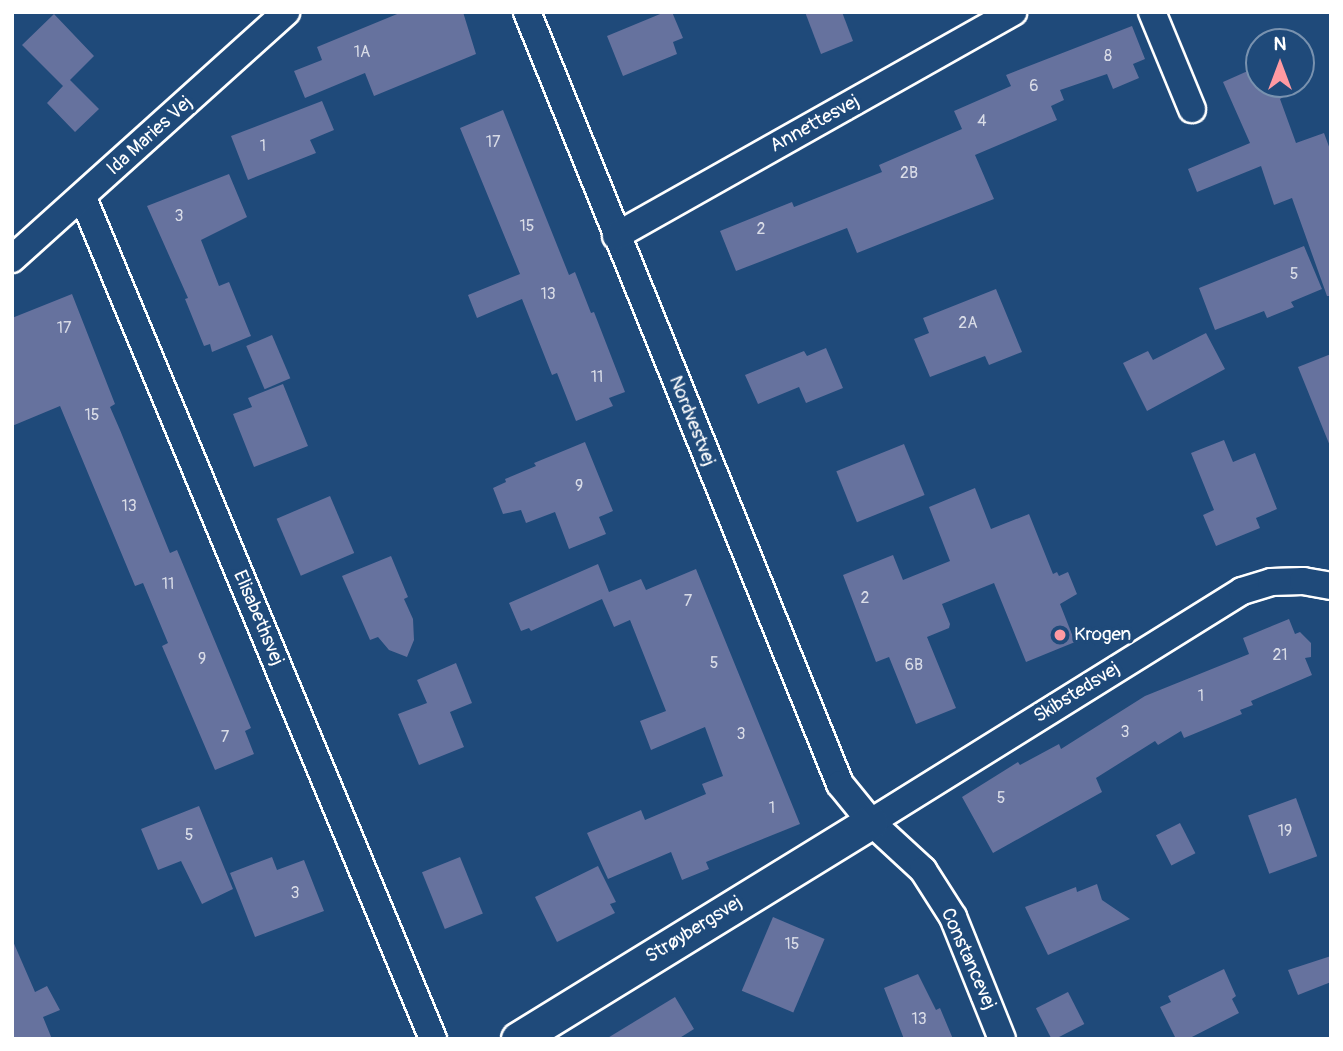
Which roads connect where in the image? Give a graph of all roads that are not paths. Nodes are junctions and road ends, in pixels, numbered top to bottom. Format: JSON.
{"nodes":[{"id":1,"x":286,"y":12,"type":"edge"},
{"id":2,"x":527,"y":12,"type":"edge"},
{"id":3,"x":1013,"y":12,"type":"edge"},
{"id":4,"x":1152,"y":12,"type":"edge"},
{"id":5,"x":1192,"y":109,"type":"dead end"},
{"id":6,"x":83,"y":198,"type":"junction"},
{"id":7,"x":616,"y":236,"type":"junction"},
{"id":8,"x":12,"y":259,"type":"edge"},
{"id":9,"x":1331,"y":586,"type":"edge"},
{"id":10,"x":871,"y":822,"type":"junction"},
{"id":11,"x":433,"y":1039,"type":"edge"},
{"id":12,"x":518,"y":1039,"type":"edge"},
{"id":13,"x":1002,"y":1039,"type":"edge"}],
"edges":[{"from":1,"to":6,"type":"street","name":"Ida Maries Vej"},
{"from":2,"to":7,"type":"street","name":"Nordvestvej"},
{"from":3,"to":7,"type":"street","name":"Annettesvej"},
{"from":4,"to":5,"type":"street"},
{"from":6,"to":8,"type":"street","name":"Ida Maries Vej"},
{"from":6,"to":11,"type":"street","name":"Elisabethsvej"},
{"from":7,"to":10,"type":"street","name":"Nordvestvej"},
{"from":9,"to":10,"type":"street","name":"Skibstedsvej"},
{"from":10,"to":12,"type":"street","name":"Strøybergsvej"},
{"from":10,"to":13,"type":"street","name":"Constancevej"}]}
